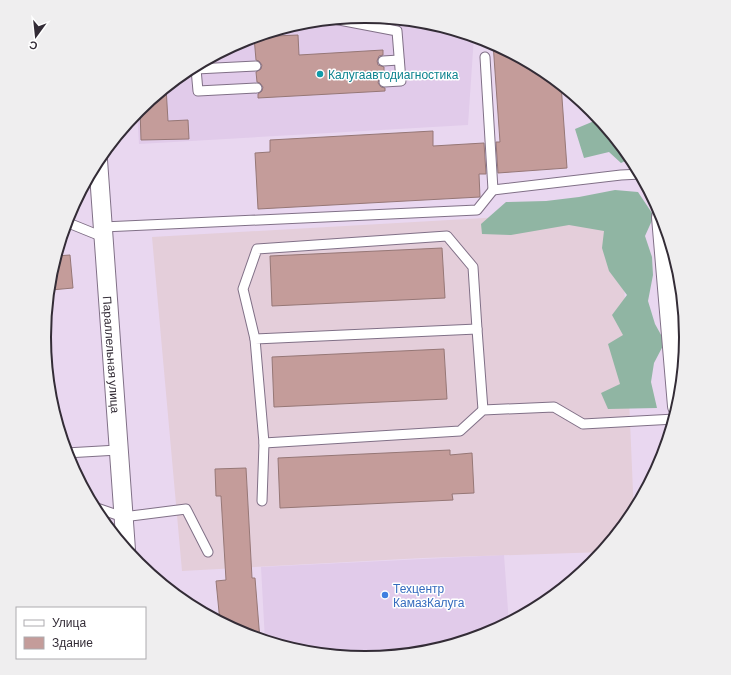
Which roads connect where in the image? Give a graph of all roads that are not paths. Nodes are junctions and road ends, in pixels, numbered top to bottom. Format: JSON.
{"nodes":[{"id":1,"x":357,"y":23,"type":"edge"},
{"id":2,"x":485,"y":57,"type":"dead end"},
{"id":3,"x":399,"y":60,"type":"junction"},
{"id":4,"x":383,"y":61,"type":"dead end"},
{"id":5,"x":256,"y":66,"type":"dead end"},
{"id":6,"x":205,"y":67,"type":"edge"},
{"id":7,"x":196,"y":72,"type":"edge"},
{"id":8,"x":384,"y":82,"type":"dead end"},
{"id":9,"x":257,"y":88,"type":"dead end"},
{"id":10,"x":99,"y":171,"type":"edge"},
{"id":11,"x":634,"y":174,"type":"edge"},
{"id":12,"x":493,"y":190,"type":"junction"},
{"id":13,"x":73,"y":224,"type":"edge"},
{"id":14,"x":103,"y":232,"type":"junction"},
{"id":15,"x":665,"y":243,"type":"edge"},
{"id":16,"x":477,"y":329,"type":"junction"},
{"id":17,"x":255,"y":339,"type":"junction"},
{"id":18,"x":677,"y":380,"type":"edge"},
{"id":19,"x":483,"y":410,"type":"junction"},
{"id":20,"x":669,"y":419,"type":"edge"},
{"id":21,"x":264,"y":443,"type":"junction"},
{"id":22,"x":118,"y":450,"type":"junction"},
{"id":23,"x":73,"y":453,"type":"edge"},
{"id":24,"x":262,"y":501,"type":"dead end"},
{"id":25,"x":103,"y":510,"type":"edge"},
{"id":26,"x":123,"y":517,"type":"junction"},
{"id":27,"x":125,"y":540,"type":"edge"},
{"id":28,"x":208,"y":552,"type":"dead end"}],
"edges":[{"from":1,"to":3,"type":"lane"},
{"from":2,"to":12,"type":"lane"},
{"from":3,"to":4,"type":"lane"},
{"from":3,"to":8,"type":"lane"},
{"from":5,"to":6,"type":"lane"},
{"from":7,"to":9,"type":"lane"},
{"from":10,"to":14,"type":"street","name":"Параллельная улица"},
{"from":11,"to":12,"type":"lane"},
{"from":12,"to":14,"type":"lane"},
{"from":13,"to":14,"type":"lane"},
{"from":14,"to":22,"type":"street","name":"Параллельная улица"},
{"from":15,"to":18,"type":"main road"},
{"from":16,"to":17,"type":"lane"},
{"from":16,"to":17,"type":"lane"},
{"from":16,"to":19,"type":"lane"},
{"from":17,"to":21,"type":"lane"},
{"from":19,"to":20,"type":"lane"},
{"from":19,"to":21,"type":"lane"},
{"from":21,"to":24,"type":"lane"},
{"from":22,"to":23,"type":"lane"},
{"from":22,"to":26,"type":"street","name":"Параллельная улица"},
{"from":25,"to":26,"type":"lane"},
{"from":26,"to":27,"type":"street","name":"Параллельная улица"},
{"from":26,"to":28,"type":"lane"}]}
